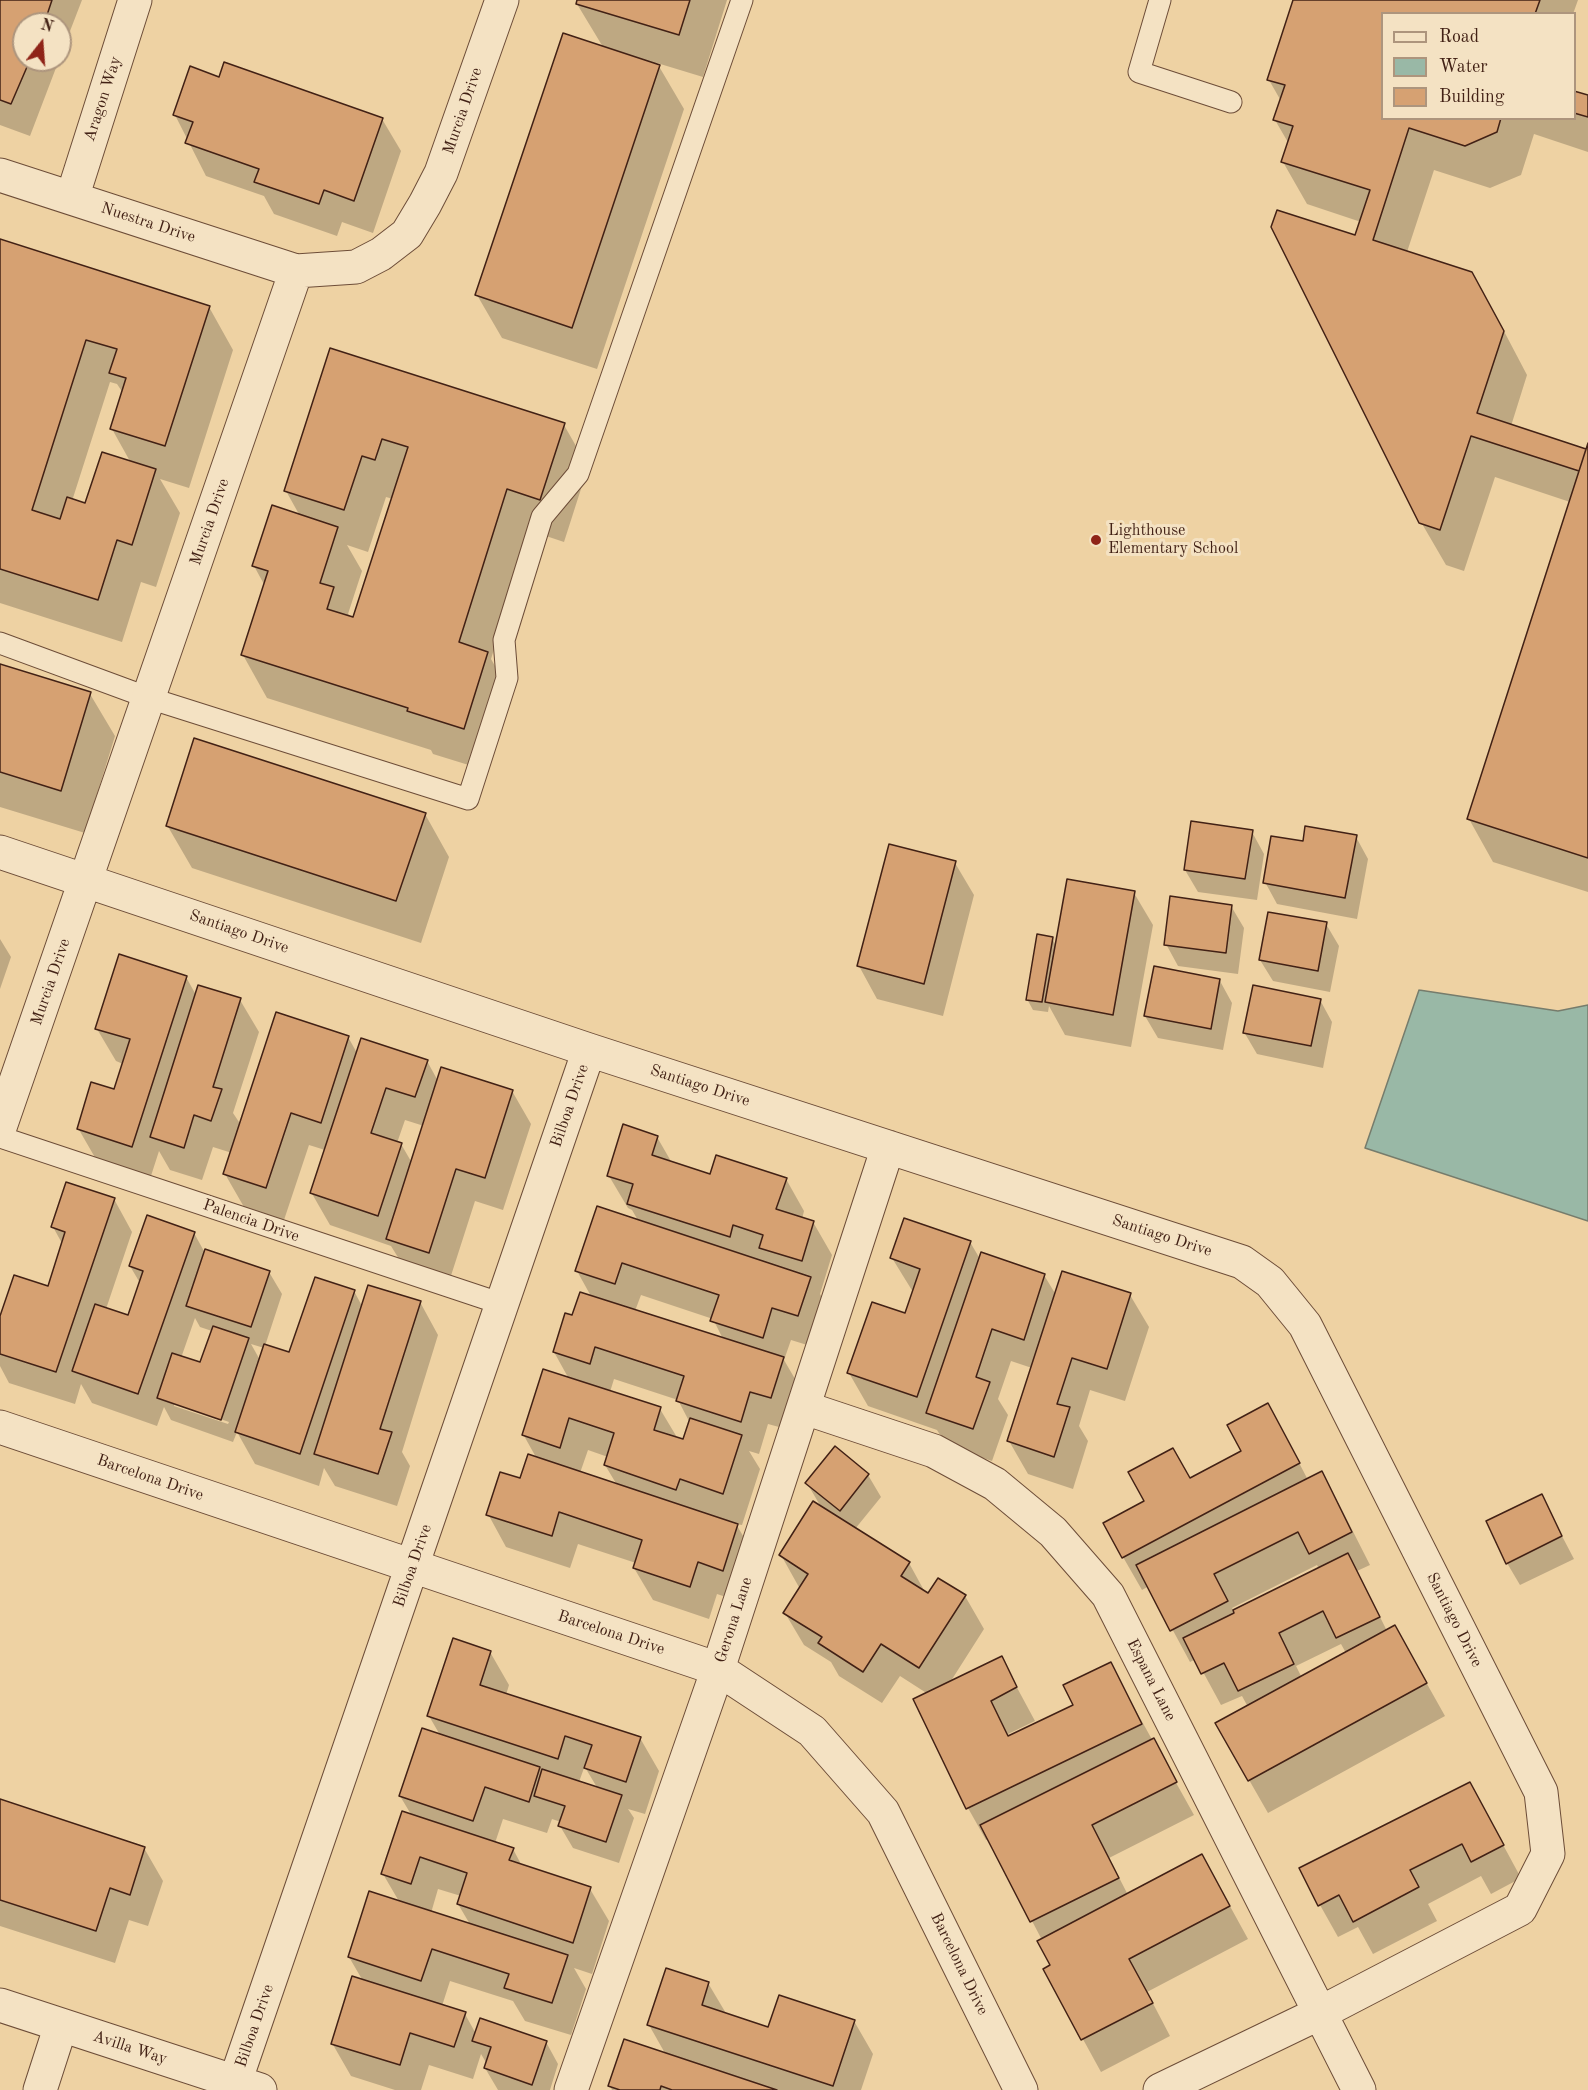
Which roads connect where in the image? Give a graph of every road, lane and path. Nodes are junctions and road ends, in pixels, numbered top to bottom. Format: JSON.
{"nodes":[{"id":1,"x":135,"y":0,"type":"edge"},
{"id":2,"x":502,"y":0,"type":"edge"},
{"id":3,"x":742,"y":0,"type":"edge"},
{"id":4,"x":1160,"y":0,"type":"edge"},
{"id":5,"x":1231,"y":102,"type":"dead end"},
{"id":6,"x":0,"y":175,"type":"edge"},
{"id":7,"x":72,"y":198,"type":"junction"},
{"id":8,"x":296,"y":271,"type":"junction"},
{"id":9,"x":0,"y":643,"type":"edge"},
{"id":10,"x":149,"y":698,"type":"junction"},
{"id":11,"x":0,"y":852,"type":"edge"},
{"id":12,"x":86,"y":881,"type":"junction"},
{"id":13,"x":589,"y":1050,"type":"junction"},
{"id":14,"x":0,"y":1127,"type":"edge"},
{"id":15,"x":0,"y":1137,"type":"edge"},
{"id":16,"x":888,"y":1147,"type":"junction"},
{"id":17,"x":502,"y":1304,"type":"junction"},
{"id":18,"x":805,"y":1408,"type":"junction"},
{"id":19,"x":0,"y":1427,"type":"edge"},
{"id":20,"x":413,"y":1567,"type":"junction"},
{"id":21,"x":718,"y":1669,"type":"junction"},
{"id":22,"x":0,"y":2005,"type":"edge"},
{"id":23,"x":1320,"y":2013,"type":"junction"},
{"id":24,"x":61,"y":2025,"type":"junction"},
{"id":25,"x":248,"y":2086,"type":"edge"},
{"id":26,"x":40,"y":2090,"type":"edge"},
{"id":27,"x":571,"y":2090,"type":"edge"},
{"id":28,"x":1021,"y":2090,"type":"edge"},
{"id":29,"x":1160,"y":2090,"type":"edge"},
{"id":30,"x":1359,"y":2090,"type":"edge"}],
"edges":[{"from":1,"to":7,"type":"street","name":"Aragon Way"},
{"from":2,"to":8,"type":"street","name":"Murcia Drive"},
{"from":3,"to":10,"type":"lane"},
{"from":4,"to":5,"type":"lane"},
{"from":6,"to":7,"type":"street","name":"Nuestra Drive"},
{"from":7,"to":8,"type":"street","name":"Nuestra Drive"},
{"from":8,"to":10,"type":"street","name":"Murcia Drive"},
{"from":9,"to":10,"type":"lane"},
{"from":10,"to":12,"type":"street","name":"Murcia Drive"},
{"from":11,"to":12,"type":"street","name":"Santiago Drive"},
{"from":12,"to":13,"type":"street","name":"Santiago Drive"},
{"from":12,"to":14,"type":"street","name":"Murcia Drive"},
{"from":13,"to":16,"type":"street","name":"Santiago Drive"},
{"from":13,"to":17,"type":"street","name":"Bilboa Drive"},
{"from":15,"to":17,"type":"lane","name":"Palencia Drive"},
{"from":16,"to":18,"type":"street","name":"Gerona Lane"},
{"from":16,"to":23,"type":"street","name":"Santiago Drive"},
{"from":17,"to":20,"type":"street","name":"Bilboa Drive"},
{"from":18,"to":21,"type":"street","name":"Gerona Lane"},
{"from":18,"to":23,"type":"street","name":"Espana Lane"},
{"from":19,"to":20,"type":"street","name":"Barcelona Drive"},
{"from":20,"to":21,"type":"street","name":"Barcelona Drive"},
{"from":20,"to":25,"type":"street","name":"Bilboa Drive"},
{"from":21,"to":27,"type":"street","name":"Gerona Lane"},
{"from":21,"to":28,"type":"street","name":"Barcelona Drive"},
{"from":22,"to":24,"type":"street","name":"Avilla Way"},
{"from":23,"to":29,"type":"street","name":"Santiago Drive"},
{"from":23,"to":30,"type":"street","name":"Espana Lane"},
{"from":24,"to":25,"type":"street","name":"Avilla Way"},
{"from":24,"to":26,"type":"street"}]}
